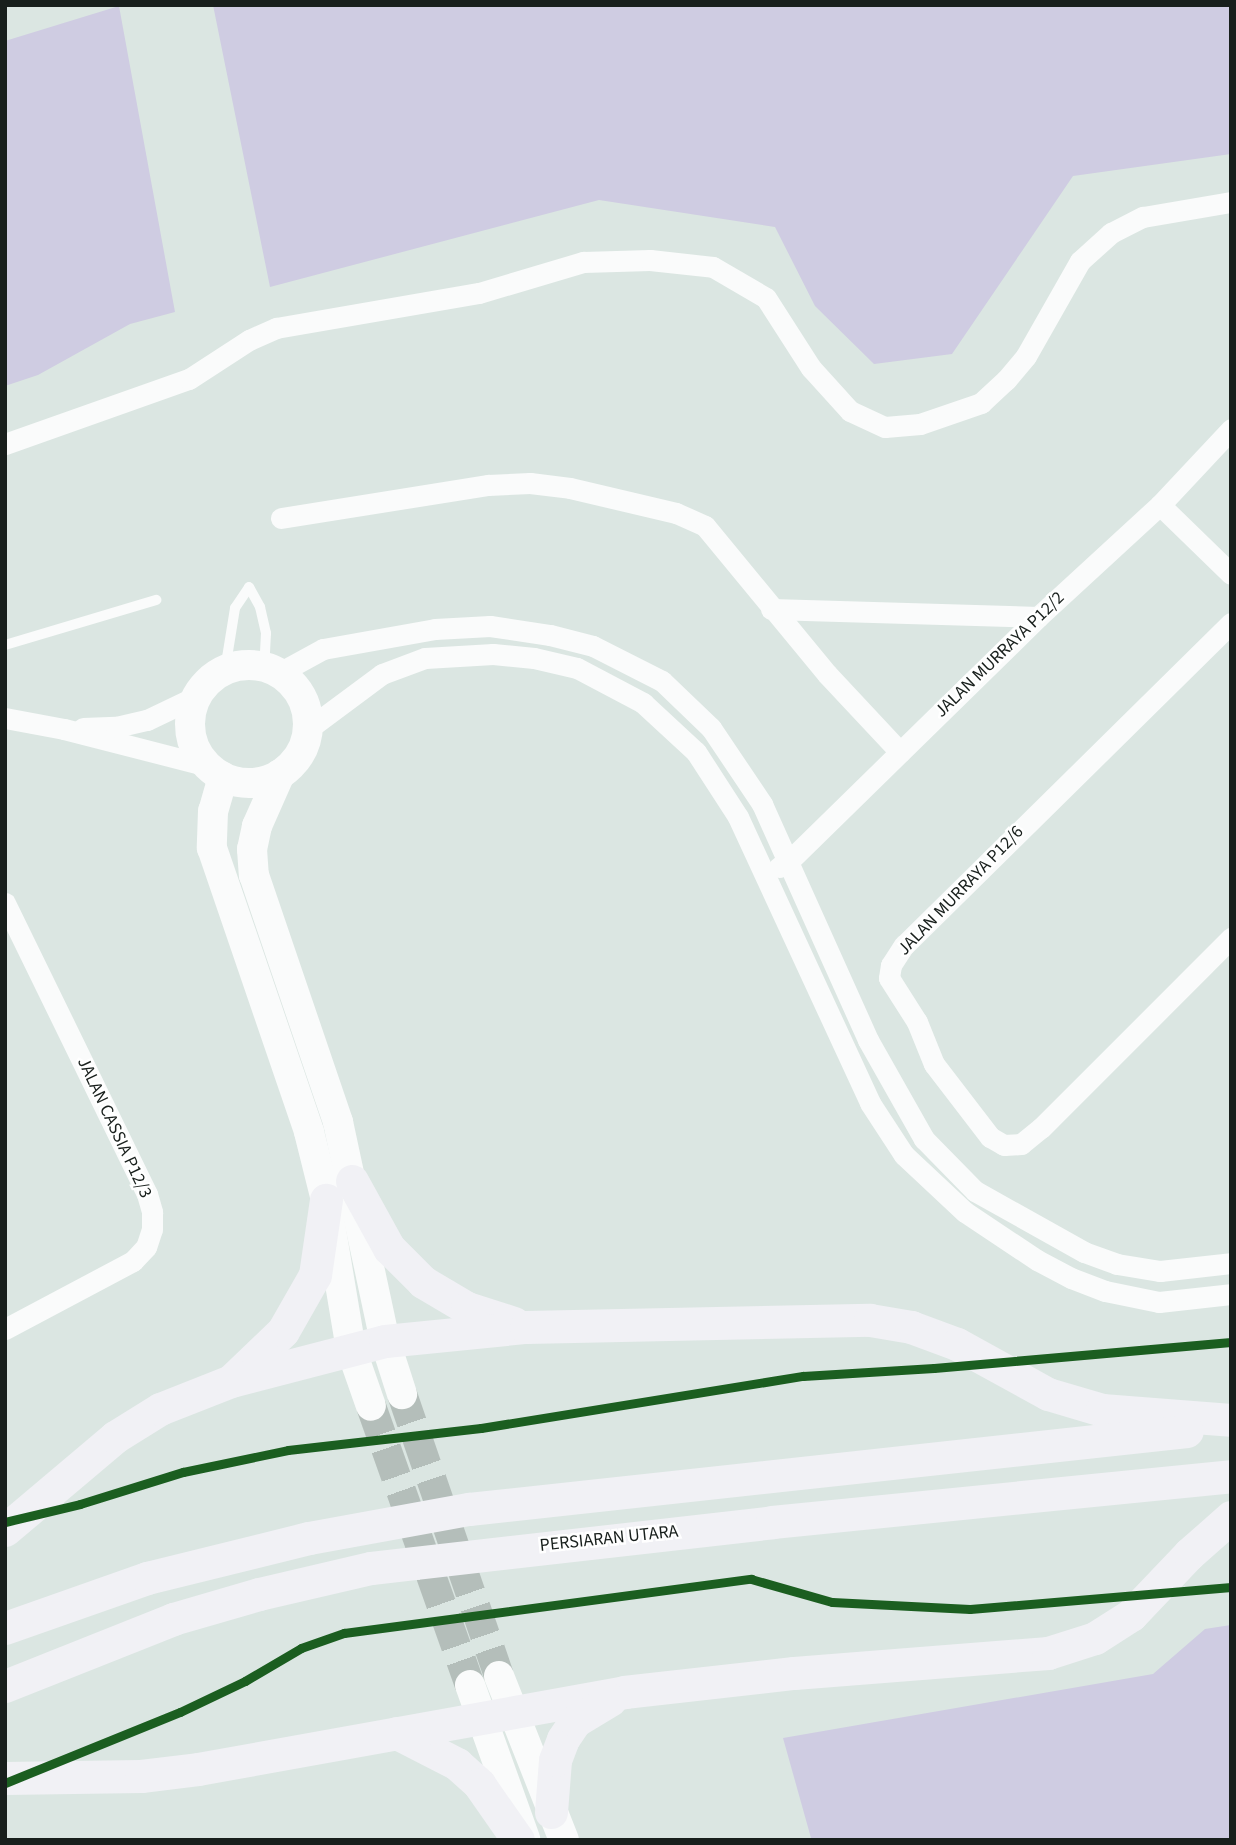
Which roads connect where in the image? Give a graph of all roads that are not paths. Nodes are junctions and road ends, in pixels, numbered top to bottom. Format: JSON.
{"nodes":[{"id":1,"x":1231,"y":202,"type":"edge"},
{"id":2,"x":1231,"y":429,"type":"edge"},
{"id":3,"x":5,"y":444,"type":"edge"},
{"id":4,"x":1160,"y":505,"type":"junction"},
{"id":5,"x":281,"y":518,"type":"dead end"},
{"id":6,"x":1231,"y":574,"type":"edge"},
{"id":7,"x":156,"y":600,"type":"dead end"},
{"id":8,"x":771,"y":609,"type":"junction"},
{"id":9,"x":1038,"y":617,"type":"junction"},
{"id":10,"x":1231,"y":624,"type":"edge"},
{"id":11,"x":5,"y":646,"type":"edge"},
{"id":12,"x":225,"y":670,"type":"junction"},
{"id":13,"x":272,"y":670,"type":"junction"},
{"id":14,"x":197,"y":696,"type":"junction"},
{"id":15,"x":5,"y":718,"type":"edge"},
{"id":16,"x":64,"y":729,"type":"junction"},
{"id":17,"x":308,"y":729,"type":"junction"},
{"id":18,"x":900,"y":752,"type":"junction"},
{"id":19,"x":215,"y":772,"type":"junction"},
{"id":20,"x":281,"y":774,"type":"junction"},
{"id":21,"x":788,"y":862,"type":"junction"},
{"id":22,"x":765,"y":874,"type":"junction"},
{"id":23,"x":5,"y":903,"type":"edge"},
{"id":24,"x":1231,"y":938,"type":"edge"},
{"id":25,"x":339,"y":1191,"type":"junction"},
{"id":26,"x":1231,"y":1263,"type":"edge"},
{"id":27,"x":1231,"y":1294,"type":"edge"},
{"id":28,"x":526,"y":1327,"type":"junction"},
{"id":29,"x":5,"y":1329,"type":"edge"},
{"id":30,"x":385,"y":1341,"type":"junction"},
{"id":31,"x":351,"y":1349,"type":"junction"},
{"id":32,"x":231,"y":1381,"type":"junction"},
{"id":33,"x":402,"y":1394,"type":"tunnel mouth"},
{"id":34,"x":372,"y":1406,"type":"tunnel mouth"},
{"id":35,"x":1231,"y":1420,"type":"edge"},
{"id":36,"x":1231,"y":1426,"type":"edge"},
{"id":37,"x":1231,"y":1476,"type":"edge"},
{"id":38,"x":1231,"y":1517,"type":"edge"},
{"id":39,"x":5,"y":1530,"type":"edge"},
{"id":40,"x":5,"y":1628,"type":"edge"},
{"id":41,"x":499,"y":1676,"type":"tunnel mouth"},
{"id":42,"x":470,"y":1685,"type":"tunnel mouth"},
{"id":43,"x":5,"y":1686,"type":"edge"},
{"id":44,"x":624,"y":1692,"type":"junction"},
{"id":45,"x":497,"y":1714,"type":"junction"},
{"id":46,"x":397,"y":1734,"type":"junction"},
{"id":47,"x":5,"y":1778,"type":"edge"},
{"id":48,"x":558,"y":1826,"type":"edge"},
{"id":49,"x":518,"y":1840,"type":"edge"},
{"id":50,"x":526,"y":1840,"type":"edge"}],
"edges":[{"from":1,"to":3,"type":"street"},
{"from":2,"to":4,"type":"street","name":"JALAN MURRAYA P12/2"},
{"from":4,"to":6,"type":"street"},
{"from":4,"to":9,"type":"street","name":"JALAN MURRAYA P12/2"},
{"from":5,"to":8,"type":"street"},
{"from":7,"to":11,"type":"lane"},
{"from":8,"to":9,"type":"street"},
{"from":8,"to":18,"type":"street"},
{"from":9,"to":18,"type":"street","name":"JALAN MURRAYA P12/2"},
{"from":10,"to":24,"type":"street","name":"JALAN MURRAYA P12/6"},
{"from":12,"to":13,"type":"street"},
{"from":12,"to":13,"type":"lane"},
{"from":12,"to":14,"type":"street"},
{"from":13,"to":17,"type":"street"},
{"from":13,"to":21,"type":"street"},
{"from":14,"to":16,"type":"street"},
{"from":14,"to":19,"type":"street"},
{"from":15,"to":16,"type":"street"},
{"from":16,"to":19,"type":"street"},
{"from":17,"to":20,"type":"street"},
{"from":17,"to":22,"type":"street"},
{"from":18,"to":21,"type":"street","name":"JALAN MURRAYA P12/2"},
{"from":19,"to":20,"type":"street"},
{"from":19,"to":25,"type":"street"},
{"from":20,"to":25,"type":"street"},
{"from":21,"to":22,"type":"street","name":"JALAN MURRAYA P12/2"},
{"from":21,"to":26,"type":"street"},
{"from":22,"to":27,"type":"street"},
{"from":23,"to":29,"type":"street","name":"JALAN CASSIA P12/3"},
{"from":25,"to":28,"type":"main road"},
{"from":25,"to":30,"type":"street"},
{"from":25,"to":31,"type":"street"},
{"from":25,"to":32,"type":"main road"},
{"from":28,"to":30,"type":"main road"},
{"from":28,"to":35,"type":"main road"},
{"from":30,"to":31,"type":"main road"},
{"from":30,"to":33,"type":"street"},
{"from":31,"to":32,"type":"main road"},
{"from":31,"to":34,"type":"street"},
{"from":32,"to":39,"type":"main road"},
{"from":36,"to":40,"type":"main road"},
{"from":37,"to":43,"type":"main road","name":"PERSIARAN UTARA"},
{"from":38,"to":44,"type":"main road"},
{"from":41,"to":45,"type":"street"},
{"from":42,"to":45,"type":"street"},
{"from":44,"to":45,"type":"main road"},
{"from":44,"to":48,"type":"main road"},
{"from":45,"to":46,"type":"main road"},
{"from":45,"to":48,"type":"street"},
{"from":45,"to":50,"type":"street"},
{"from":46,"to":47,"type":"main road"},
{"from":46,"to":49,"type":"main road"}]}
